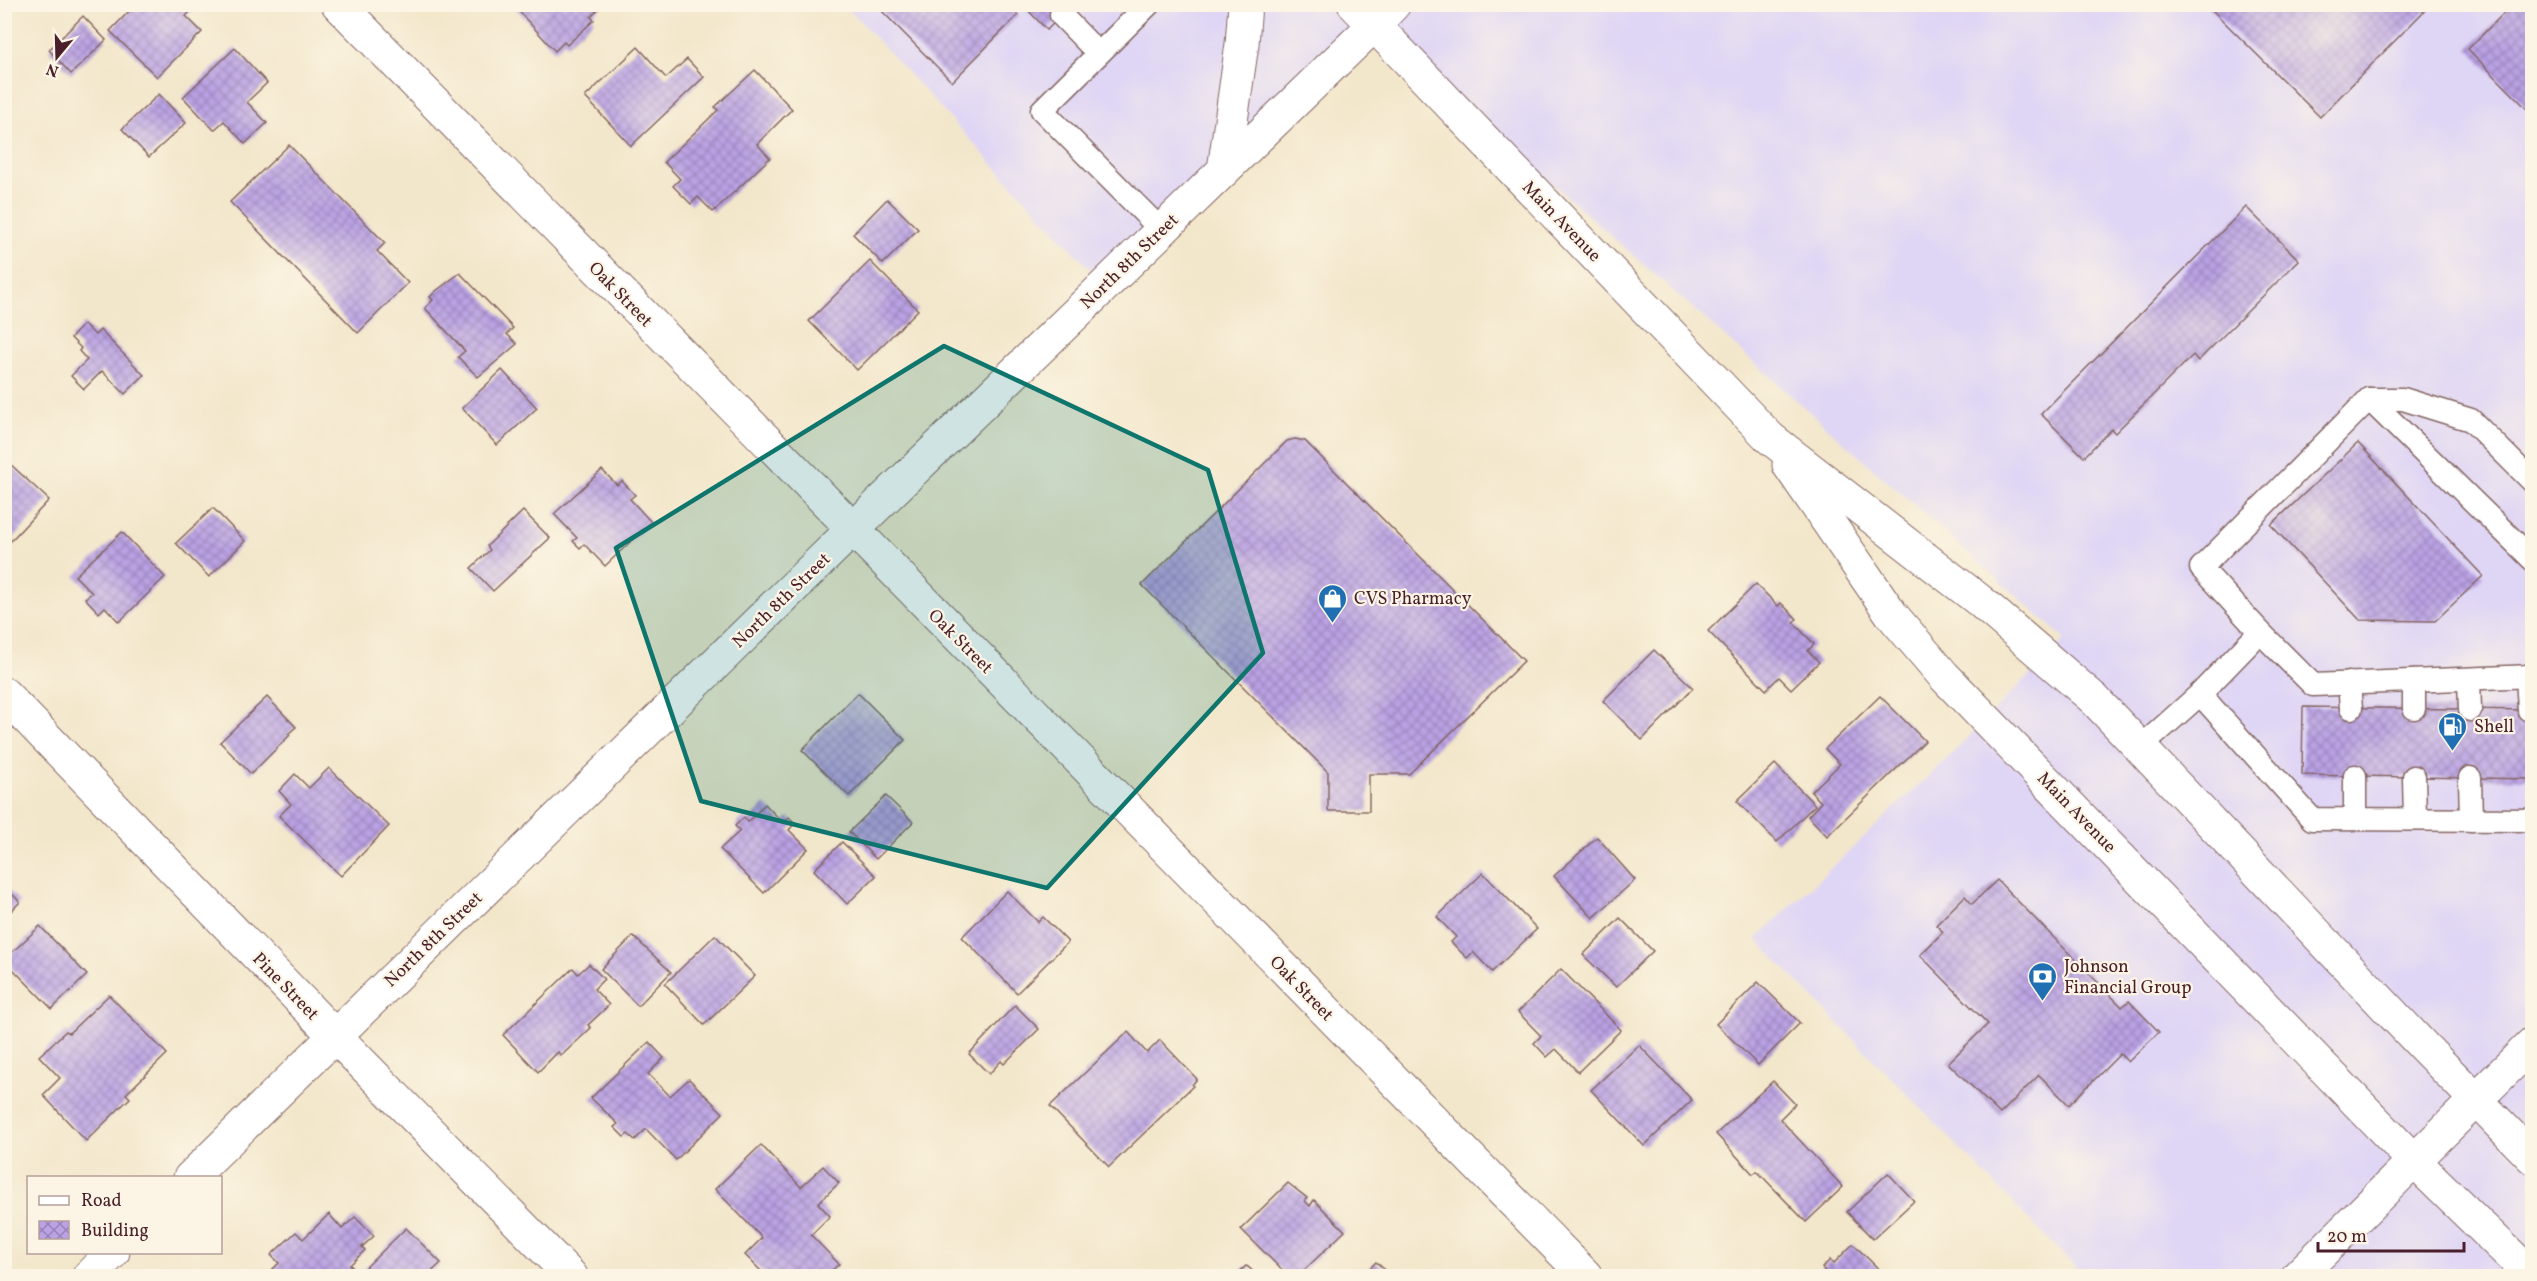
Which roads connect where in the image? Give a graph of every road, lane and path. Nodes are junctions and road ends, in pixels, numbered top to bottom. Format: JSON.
{"nodes":[{"id":1,"x":338,"y":4,"type":"edge"},
{"id":2,"x":1245,"y":4,"type":"edge"},
{"id":3,"x":1139,"y":8,"type":"edge"},
{"id":4,"x":1374,"y":11,"type":"edge"},
{"id":5,"x":1062,"y":15,"type":"dead end"},
{"id":6,"x":1098,"y":53,"type":"junction"},
{"id":7,"x":1224,"y":170,"type":"junction"},
{"id":8,"x":1161,"y":230,"type":"junction"},
{"id":9,"x":2369,"y":399,"type":"junction"},
{"id":10,"x":1770,"y":438,"type":"junction"},
{"id":11,"x":2532,"y":481,"type":"edge"},
{"id":12,"x":852,"y":530,"type":"junction"},
{"id":13,"x":2532,"y":559,"type":"edge"},
{"id":14,"x":2260,"y":632,"type":"junction"},
{"id":15,"x":2530,"y":676,"type":"edge"},
{"id":16,"x":2469,"y":679,"type":"junction"},
{"id":17,"x":2414,"y":681,"type":"junction"},
{"id":18,"x":2349,"y":683,"type":"junction"},
{"id":19,"x":4,"y":694,"type":"edge"},
{"id":20,"x":2200,"y":694,"type":"junction"},
{"id":21,"x":2351,"y":708,"type":"dead end"},
{"id":22,"x":2414,"y":708,"type":"dead end"},
{"id":23,"x":2470,"y":710,"type":"dead end"},
{"id":24,"x":2529,"y":710,"type":"dead end"},
{"id":25,"x":2141,"y":747,"type":"junction"},
{"id":26,"x":2355,"y":776,"type":"dead end"},
{"id":27,"x":2414,"y":777,"type":"dead end"},
{"id":28,"x":2470,"y":778,"type":"dead end"},
{"id":29,"x":2355,"y":819,"type":"junction"},
{"id":30,"x":2415,"y":819,"type":"junction"},
{"id":31,"x":2471,"y":820,"type":"junction"},
{"id":32,"x":2532,"y":820,"type":"edge"},
{"id":33,"x":334,"y":1036,"type":"junction"},
{"id":34,"x":2532,"y":1044,"type":"edge"},
{"id":35,"x":2476,"y":1100,"type":"junction"},
{"id":36,"x":2532,"y":1157,"type":"edge"},
{"id":37,"x":2415,"y":1161,"type":"junction"},
{"id":38,"x":192,"y":1176,"type":"edge"},
{"id":39,"x":112,"y":1254,"type":"edge"},
{"id":40,"x":89,"y":1276,"type":"edge"},
{"id":41,"x":571,"y":1276,"type":"edge"},
{"id":42,"x":1586,"y":1276,"type":"edge"},
{"id":43,"x":2298,"y":1276,"type":"edge"},
{"id":44,"x":2532,"y":1276,"type":"edge"}],
"edges":[{"from":1,"to":12,"type":"main road","name":"Oak Street"},
{"from":2,"to":7,"type":"main road"},
{"from":3,"to":6,"type":"lane"},
{"from":4,"to":7,"type":"main road","name":"North 8th Street"},
{"from":4,"to":10,"type":"main road","name":"Main Avenue"},
{"from":5,"to":6,"type":"lane"},
{"from":6,"to":8,"type":"lane"},
{"from":7,"to":8,"type":"main road","name":"North 8th Street"},
{"from":8,"to":12,"type":"main road","name":"North 8th Street"},
{"from":9,"to":11,"type":"lane"},
{"from":9,"to":13,"type":"lane"},
{"from":9,"to":14,"type":"lane"},
{"from":10,"to":25,"type":"main road","name":"Main Avenue"},
{"from":10,"to":37,"type":"main road","name":"Main Avenue"},
{"from":12,"to":33,"type":"main road","name":"North 8th Street"},
{"from":12,"to":42,"type":"main road","name":"Oak Street"},
{"from":14,"to":18,"type":"lane"},
{"from":14,"to":20,"type":"lane"},
{"from":15,"to":16,"type":"lane"},
{"from":15,"to":24,"type":"lane"},
{"from":16,"to":17,"type":"lane"},
{"from":16,"to":23,"type":"lane"},
{"from":17,"to":18,"type":"lane"},
{"from":17,"to":22,"type":"lane"},
{"from":18,"to":21,"type":"lane"},
{"from":19,"to":33,"type":"main road","name":"Pine Street"},
{"from":20,"to":25,"type":"lane"},
{"from":20,"to":29,"type":"lane"},
{"from":25,"to":35,"type":"main road","name":"Main Avenue"},
{"from":26,"to":29,"type":"lane"},
{"from":27,"to":30,"type":"lane"},
{"from":28,"to":31,"type":"lane"},
{"from":29,"to":30,"type":"lane"},
{"from":30,"to":31,"type":"lane"},
{"from":31,"to":32,"type":"lane"},
{"from":33,"to":38,"type":"main road","name":"North 8th Street"},
{"from":33,"to":41,"type":"main road","name":"Pine Street"},
{"from":34,"to":35,"type":"main road"},
{"from":35,"to":36,"type":"main road","name":"Main Avenue"},
{"from":35,"to":37,"type":"main road"},
{"from":37,"to":43,"type":"main road"},
{"from":37,"to":44,"type":"main road","name":"Main Avenue"},
{"from":39,"to":40,"type":"main road"}]}
